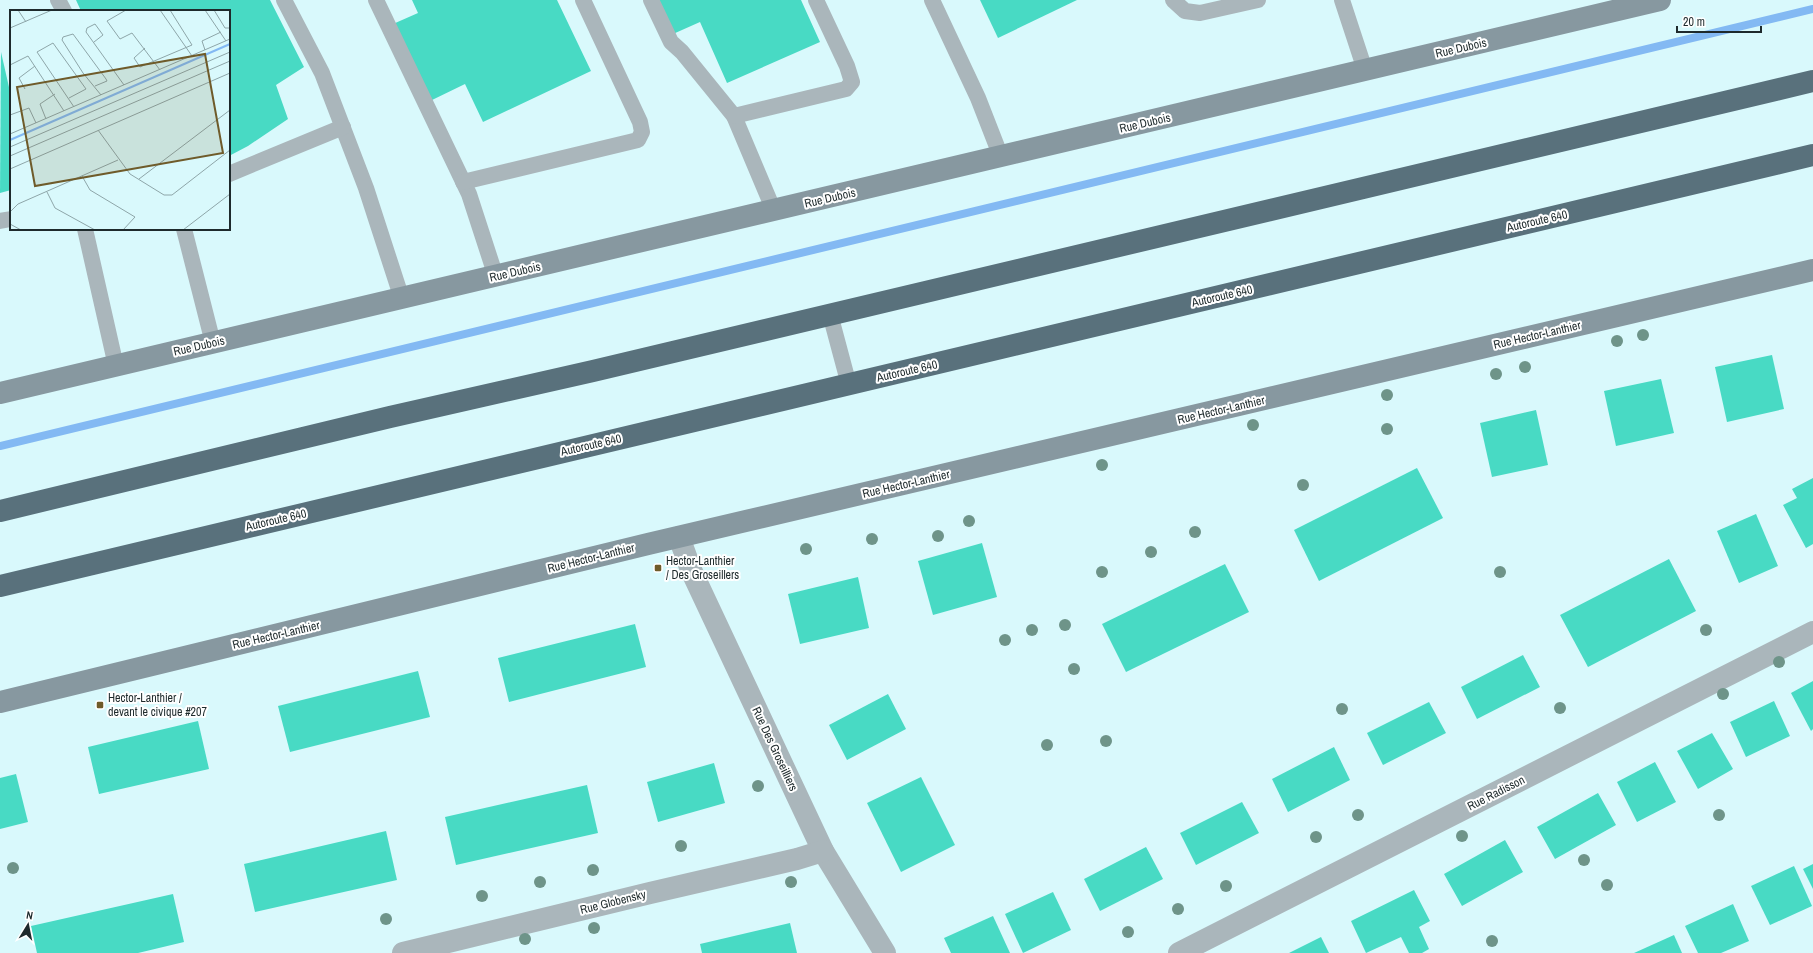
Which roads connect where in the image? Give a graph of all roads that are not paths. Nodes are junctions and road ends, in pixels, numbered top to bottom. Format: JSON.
{"nodes":[{"id":1,"x":58,"y":0,"type":"edge"},
{"id":2,"x":284,"y":0,"type":"edge"},
{"id":3,"x":376,"y":0,"type":"edge"},
{"id":4,"x":583,"y":0,"type":"edge"},
{"id":5,"x":652,"y":0,"type":"edge"},
{"id":6,"x":816,"y":0,"type":"edge"},
{"id":7,"x":932,"y":0,"type":"edge"},
{"id":8,"x":1173,"y":0,"type":"edge"},
{"id":9,"x":1258,"y":0,"type":"edge"},
{"id":10,"x":1342,"y":0,"type":"edge"},
{"id":11,"x":1660,"y":0,"type":"edge"},
{"id":12,"x":63,"y":10,"type":"edge"},
{"id":13,"x":1365,"y":70,"type":"junction"},
{"id":14,"x":1813,"y":81,"type":"edge"},
{"id":15,"x":734,"y":116,"type":"junction"},
{"id":16,"x":343,"y":127,"type":"junction"},
{"id":17,"x":1813,"y":155,"type":"edge"},
{"id":18,"x":1001,"y":157,"type":"junction"},
{"id":19,"x":230,"y":174,"type":"edge"},
{"id":20,"x":463,"y":182,"type":"junction"},
{"id":21,"x":774,"y":211,"type":"junction"},
{"id":22,"x":10,"y":219,"type":"edge"},
{"id":23,"x":0,"y":221,"type":"edge"},
{"id":24,"x":85,"y":230,"type":"edge"},
{"id":25,"x":184,"y":230,"type":"edge"},
{"id":26,"x":1813,"y":270,"type":"edge"},
{"id":27,"x":496,"y":277,"type":"junction"},
{"id":28,"x":402,"y":299,"type":"junction"},
{"id":29,"x":830,"y":314,"type":"junction"},
{"id":30,"x":213,"y":343,"type":"junction"},
{"id":31,"x":116,"y":366,"type":"junction"},
{"id":32,"x":848,"y":384,"type":"junction"},
{"id":33,"x":0,"y":393,"type":"edge"},
{"id":34,"x":0,"y":511,"type":"edge"},
{"id":35,"x":679,"y":537,"type":"junction"},
{"id":36,"x":0,"y":586,"type":"edge"},
{"id":37,"x":1813,"y":632,"type":"edge"},
{"id":38,"x":0,"y":702,"type":"edge"},
{"id":39,"x":823,"y":851,"type":"junction"},
{"id":40,"x":458,"y":947,"type":"edge"},
{"id":41,"x":403,"y":953,"type":"edge"},
{"id":42,"x":885,"y":953,"type":"edge"},
{"id":43,"x":1179,"y":953,"type":"edge"}],
"edges":[{"from":1,"to":12,"type":"lane"},
{"from":2,"to":16,"type":"lane"},
{"from":3,"to":20,"type":"lane"},
{"from":4,"to":20,"type":"lane"},
{"from":5,"to":15,"type":"lane"},
{"from":6,"to":15,"type":"lane"},
{"from":7,"to":18,"type":"lane"},
{"from":8,"to":9,"type":"lane"},
{"from":10,"to":13,"type":"lane"},
{"from":11,"to":13,"type":"street","name":"Rue Dubois"},
{"from":13,"to":18,"type":"street","name":"Rue Dubois"},
{"from":14,"to":29,"type":"highway"},
{"from":15,"to":21,"type":"lane"},
{"from":16,"to":19,"type":"lane"},
{"from":16,"to":28,"type":"lane"},
{"from":17,"to":32,"type":"highway","name":"Autoroute 640"},
{"from":18,"to":21,"type":"street","name":"Rue Dubois"},
{"from":20,"to":27,"type":"lane"},
{"from":21,"to":27,"type":"street","name":"Rue Dubois"},
{"from":22,"to":23,"type":"lane"},
{"from":24,"to":31,"type":"lane"},
{"from":25,"to":30,"type":"lane"},
{"from":26,"to":35,"type":"street","name":"Rue Hector-Lanthier"},
{"from":27,"to":28,"type":"street","name":"Rue Dubois"},
{"from":28,"to":30,"type":"street","name":"Rue Dubois"},
{"from":29,"to":32,"type":"lane"},
{"from":29,"to":34,"type":"highway"},
{"from":30,"to":31,"type":"street","name":"Rue Dubois"},
{"from":31,"to":33,"type":"street","name":"Rue Dubois"},
{"from":32,"to":36,"type":"highway","name":"Autoroute 640"},
{"from":35,"to":38,"type":"street","name":"Rue Hector-Lanthier"},
{"from":35,"to":39,"type":"street","name":"Rue Des Groseilliers"},
{"from":37,"to":43,"type":"street","name":"Rue Radisson"},
{"from":39,"to":40,"type":"street","name":"Rue Globensky"},
{"from":39,"to":42,"type":"street","name":"Rue Des Groseilliers"},
{"from":40,"to":41,"type":"street","name":"Rue Globensky"}]}
